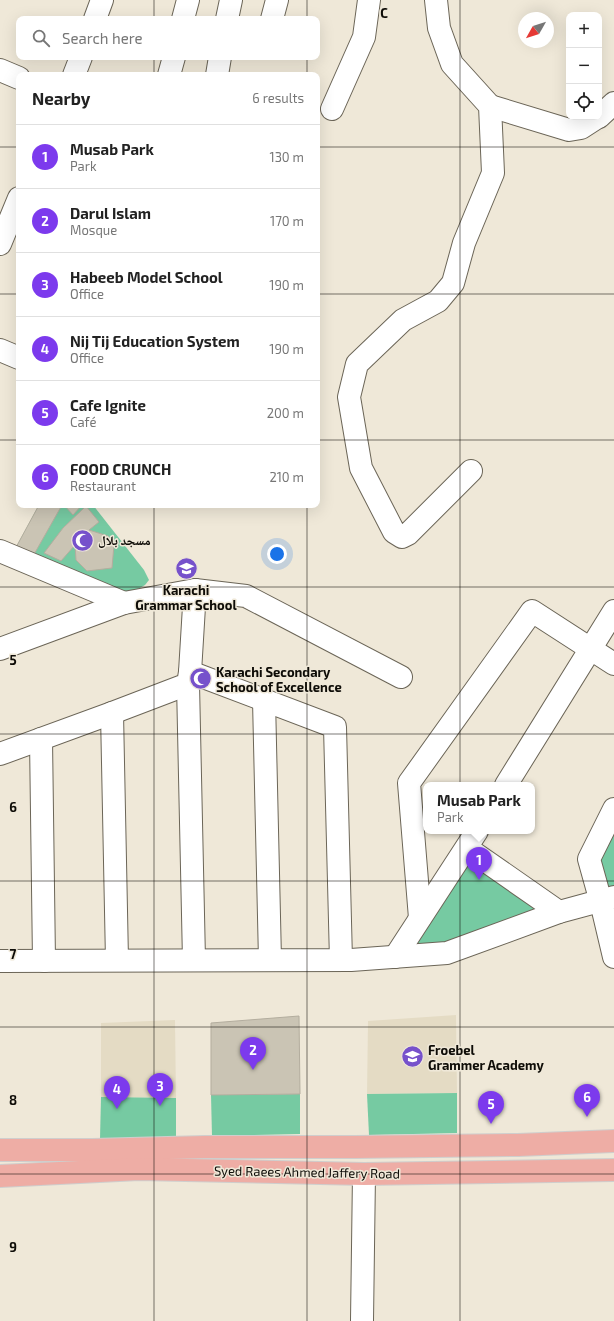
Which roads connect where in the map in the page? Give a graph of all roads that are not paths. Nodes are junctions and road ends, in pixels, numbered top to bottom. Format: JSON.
{"nodes":[{"id":1,"x":102,"y":0,"type":"edge"},
{"id":2,"x":188,"y":0,"type":"edge"},
{"id":3,"x":231,"y":0,"type":"edge"},
{"id":4,"x":277,"y":0,"type":"edge"},
{"id":5,"x":369,"y":0,"type":"edge"},
{"id":6,"x":436,"y":0,"type":"edge"},
{"id":7,"x":96,"y":16,"type":"edge"},
{"id":8,"x":184,"y":16,"type":"edge"},
{"id":9,"x":228,"y":16,"type":"edge"},
{"id":10,"x":273,"y":16,"type":"edge"},
{"id":11,"x":80,"y":60,"type":"edge"},
{"id":12,"x":173,"y":60,"type":"edge"},
{"id":13,"x":220,"y":60,"type":"edge"},
{"id":14,"x":0,"y":70,"type":"edge"},
{"id":15,"x":75,"y":72,"type":"edge"},
{"id":16,"x":170,"y":72,"type":"edge"},
{"id":17,"x":218,"y":72,"type":"edge"},
{"id":18,"x":16,"y":77,"type":"edge"},
{"id":19,"x":614,"y":103,"type":"edge"},
{"id":20,"x":490,"y":106,"type":"junction"},
{"id":21,"x":332,"y":109,"type":"dead end"},
{"id":22,"x":602,"y":114,"type":"edge"},
{"id":23,"x":594,"y":120,"type":"edge"},
{"id":24,"x":16,"y":205,"type":"edge"},
{"id":25,"x":0,"y":244,"type":"edge"},
{"id":26,"x":0,"y":350,"type":"edge"},
{"id":27,"x":16,"y":357,"type":"edge"},
{"id":28,"x":471,"y":471,"type":"dead end"},
{"id":29,"x":0,"y":551,"type":"edge"},
{"id":30,"x":195,"y":590,"type":"junction"},
{"id":31,"x":124,"y":603,"type":"junction"},
{"id":32,"x":614,"y":611,"type":"edge"},
{"id":33,"x":590,"y":649,"type":"junction"},
{"id":34,"x":0,"y":650,"type":"edge"},
{"id":35,"x":614,"y":664,"type":"edge"},
{"id":36,"x":401,"y":677,"type":"dead end"},
{"id":37,"x":189,"y":678,"type":"junction"},
{"id":38,"x":264,"y":700,"type":"junction"},
{"id":39,"x":112,"y":713,"type":"junction"},
{"id":40,"x":41,"y":740,"type":"junction"},
{"id":41,"x":0,"y":754,"type":"edge"},
{"id":42,"x":508,"y":782,"type":"edge"},
{"id":43,"x":614,"y":809,"type":"edge"},
{"id":44,"x":472,"y":839,"type":"edge"},
{"id":45,"x":607,"y":900,"type":"edge"},
{"id":46,"x":559,"y":912,"type":"junction"},
{"id":47,"x":420,"y":918,"type":"junction"},
{"id":48,"x":395,"y":957,"type":"junction"},
{"id":49,"x":614,"y":957,"type":"edge"},
{"id":50,"x":117,"y":960,"type":"junction"},
{"id":51,"x":194,"y":960,"type":"junction"},
{"id":52,"x":270,"y":960,"type":"junction"},
{"id":53,"x":341,"y":960,"type":"junction"},
{"id":54,"x":0,"y":961,"type":"edge"},
{"id":55,"x":44,"y":961,"type":"junction"},
{"id":56,"x":614,"y":1141,"type":"edge"},
{"id":57,"x":0,"y":1150,"type":"edge"},
{"id":58,"x":614,"y":1170,"type":"edge"},
{"id":59,"x":364,"y":1174,"type":"junction"},
{"id":60,"x":0,"y":1176,"type":"edge"},
{"id":61,"x":362,"y":1321,"type":"edge"}],
"edges":[{"from":1,"to":7,"type":"street"},
{"from":2,"to":8,"type":"street"},
{"from":3,"to":9,"type":"street"},
{"from":4,"to":10,"type":"street"},
{"from":5,"to":21,"type":"street"},
{"from":6,"to":20,"type":"street"},
{"from":11,"to":15,"type":"street"},
{"from":12,"to":16,"type":"street"},
{"from":13,"to":17,"type":"street"},
{"from":14,"to":18,"type":"street"},
{"from":19,"to":22,"type":"street"},
{"from":20,"to":23,"type":"street"},
{"from":20,"to":28,"type":"street"},
{"from":24,"to":25,"type":"street"},
{"from":26,"to":27,"type":"street"},
{"from":29,"to":31,"type":"street"},
{"from":30,"to":31,"type":"street"},
{"from":30,"to":36,"type":"street"},
{"from":30,"to":37,"type":"street"},
{"from":31,"to":34,"type":"street"},
{"from":32,"to":33,"type":"street"},
{"from":33,"to":35,"type":"street"},
{"from":33,"to":42,"type":"street"},
{"from":33,"to":47,"type":"street"},
{"from":37,"to":38,"type":"street"},
{"from":37,"to":39,"type":"street"},
{"from":37,"to":51,"type":"street"},
{"from":38,"to":52,"type":"street"},
{"from":38,"to":53,"type":"street"},
{"from":39,"to":40,"type":"street"},
{"from":39,"to":50,"type":"street"},
{"from":40,"to":41,"type":"street"},
{"from":40,"to":55,"type":"street"},
{"from":43,"to":45,"type":"street"},
{"from":44,"to":46,"type":"street"},
{"from":44,"to":47,"type":"street"},
{"from":45,"to":46,"type":"street"},
{"from":45,"to":49,"type":"street"},
{"from":46,"to":48,"type":"street"},
{"from":47,"to":48,"type":"street"},
{"from":48,"to":53,"type":"street"},
{"from":50,"to":51,"type":"street"},
{"from":50,"to":55,"type":"street"},
{"from":51,"to":52,"type":"street"},
{"from":52,"to":53,"type":"street"},
{"from":54,"to":55,"type":"street"},
{"from":56,"to":57,"type":"main road","name":"Syed Raees Ahmed Jaffery Road"},
{"from":58,"to":59,"type":"main road","name":"Syed Raees Ahmed Jaffery Road"},
{"from":59,"to":60,"type":"main road","name":"Syed Raees Ahmed Jaffery Road"},
{"from":59,"to":61,"type":"street"}]}
